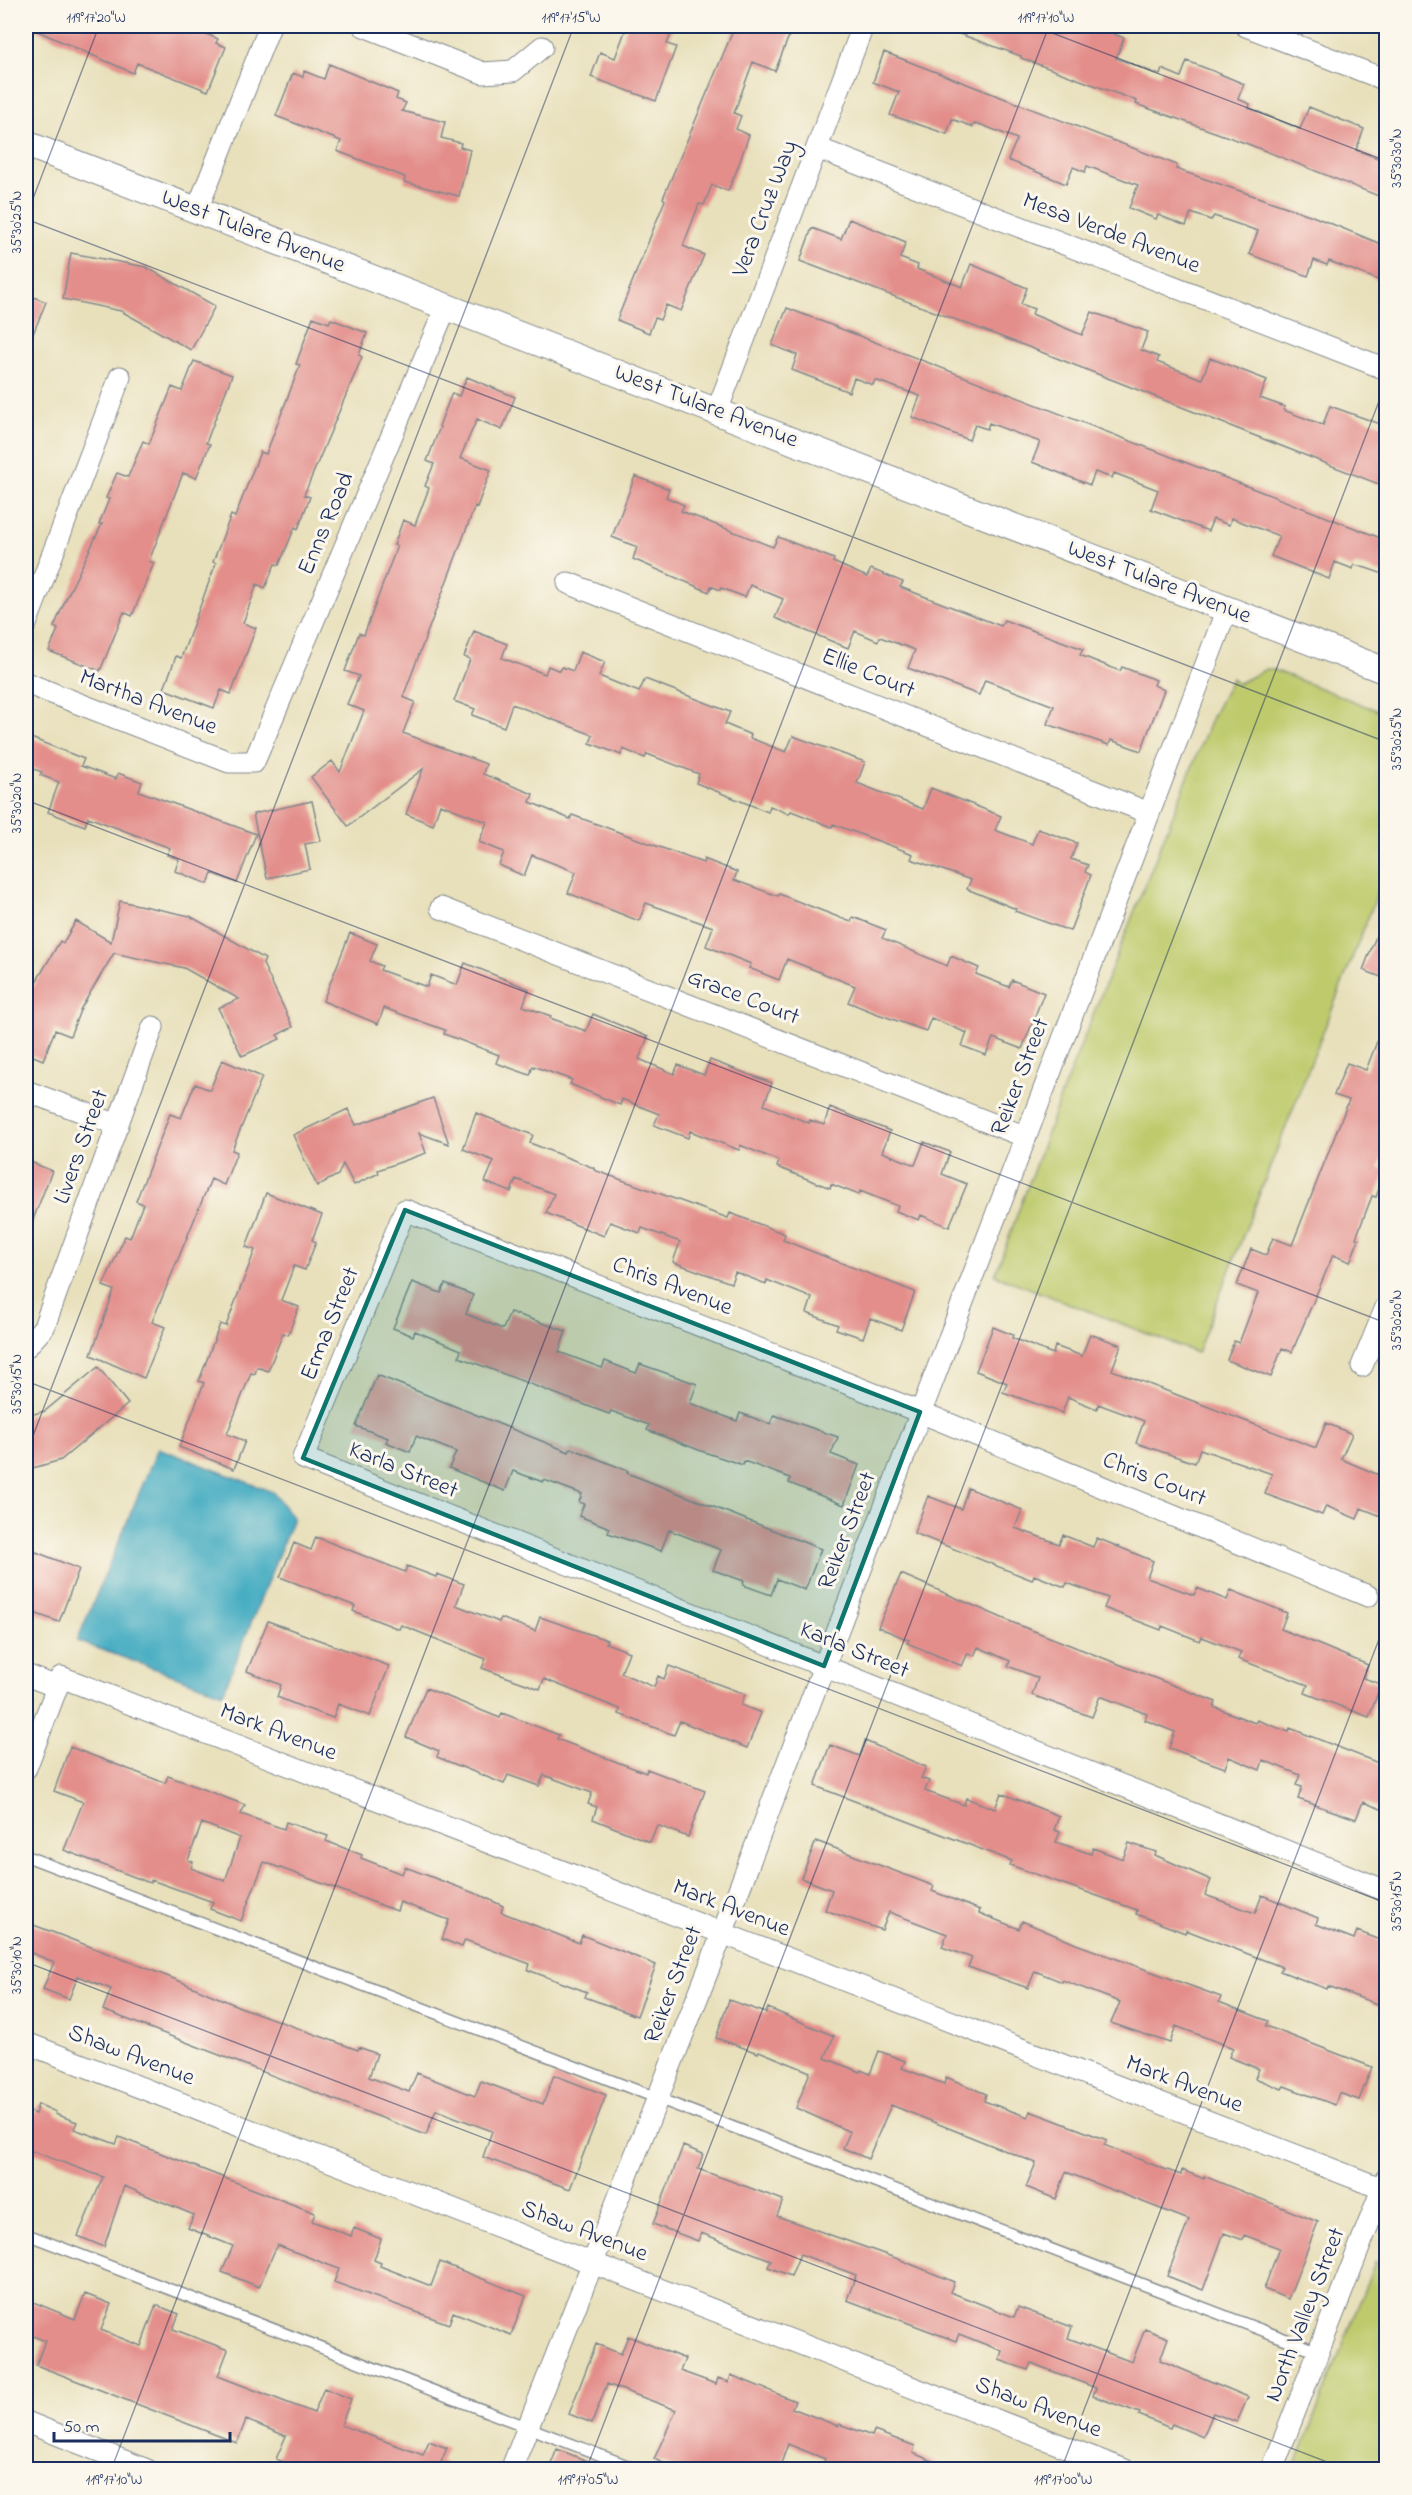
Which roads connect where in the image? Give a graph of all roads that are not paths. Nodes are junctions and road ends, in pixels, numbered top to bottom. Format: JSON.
{"nodes":[{"id":1,"x":270,"y":26,"type":"edge"},
{"id":2,"x":364,"y":26,"type":"edge"},
{"id":3,"x":864,"y":26,"type":"edge"},
{"id":4,"x":1246,"y":26,"type":"edge"},
{"id":5,"x":543,"y":47,"type":"dead end"},
{"id":6,"x":1386,"y":80,"type":"edge"},
{"id":7,"x":26,"y":144,"type":"edge"},
{"id":8,"x":817,"y":148,"type":"junction"},
{"id":9,"x":197,"y":210,"type":"junction"},
{"id":10,"x":446,"y":307,"type":"junction"},
{"id":11,"x":1386,"y":369,"type":"edge"},
{"id":12,"x":120,"y":377,"type":"dead end"},
{"id":13,"x":717,"y":411,"type":"junction"},
{"id":14,"x":568,"y":583,"type":"dead end"},
{"id":15,"x":1227,"y":609,"type":"junction"},
{"id":16,"x":26,"y":624,"type":"edge"},
{"id":17,"x":1386,"y":671,"type":"edge"},
{"id":18,"x":26,"y":683,"type":"edge"},
{"id":19,"x":254,"y":762,"type":"joint"},
{"id":20,"x":1149,"y":813,"type":"junction"},
{"id":21,"x":441,"y":908,"type":"dead end"},
{"id":22,"x":153,"y":1027,"type":"dead end"},
{"id":23,"x":26,"y":1090,"type":"edge"},
{"id":24,"x":117,"y":1125,"type":"junction"},
{"id":25,"x":1026,"y":1137,"type":"junction"},
{"id":26,"x":405,"y":1210,"type":"joint"},
{"id":27,"x":1386,"y":1307,"type":"edge"},
{"id":28,"x":26,"y":1347,"type":"edge"},
{"id":29,"x":1362,"y":1366,"type":"dead end"},
{"id":30,"x":921,"y":1412,"type":"junction"},
{"id":31,"x":303,"y":1458,"type":"joint"},
{"id":32,"x":1368,"y":1596,"type":"dead end"},
{"id":33,"x":824,"y":1666,"type":"junction"},
{"id":34,"x":26,"y":1675,"type":"edge"},
{"id":35,"x":59,"y":1682,"type":"junction"},
{"id":36,"x":26,"y":1768,"type":"edge"},
{"id":37,"x":26,"y":1856,"type":"edge"},
{"id":38,"x":1386,"y":1892,"type":"edge"},
{"id":39,"x":722,"y":1933,"type":"junction"},
{"id":40,"x":26,"y":2043,"type":"edge"},
{"id":41,"x":657,"y":2098,"type":"junction"},
{"id":42,"x":1384,"y":2184,"type":"edge"},
{"id":43,"x":26,"y":2234,"type":"edge"},
{"id":44,"x":592,"y":2263,"type":"junction"},
{"id":45,"x":1318,"y":2352,"type":"junction"},
{"id":46,"x":26,"y":2422,"type":"edge"},
{"id":47,"x":528,"y":2427,"type":"junction"},
{"id":48,"x":147,"y":2469,"type":"edge"},
{"id":49,"x":511,"y":2469,"type":"edge"},
{"id":50,"x":639,"y":2469,"type":"edge"},
{"id":51,"x":1125,"y":2469,"type":"edge"},
{"id":52,"x":1272,"y":2469,"type":"edge"}],
"edges":[{"from":1,"to":9,"type":"street"},
{"from":2,"to":5,"type":"street"},
{"from":3,"to":8,"type":"street","name":"Vera Cruz Way"},
{"from":4,"to":6,"type":"street"},
{"from":7,"to":9,"type":"street","name":"West Tulare Avenue"},
{"from":8,"to":11,"type":"street","name":"Mesa Verde Avenue"},
{"from":8,"to":13,"type":"street","name":"Vera Cruz Way"},
{"from":9,"to":10,"type":"street","name":"West Tulare Avenue"},
{"from":10,"to":13,"type":"street","name":"West Tulare Avenue"},
{"from":10,"to":19,"type":"street","name":"Enns Road"},
{"from":12,"to":16,"type":"street"},
{"from":13,"to":15,"type":"street","name":"West Tulare Avenue"},
{"from":14,"to":20,"type":"street","name":"Ellie Court"},
{"from":15,"to":17,"type":"street","name":"West Tulare Avenue"},
{"from":15,"to":20,"type":"street","name":"Reiker Street"},
{"from":18,"to":19,"type":"street","name":"Martha Avenue"},
{"from":20,"to":25,"type":"street","name":"Reiker Street"},
{"from":21,"to":25,"type":"street","name":"Grace Court"},
{"from":22,"to":24,"type":"street","name":"Livers Street"},
{"from":23,"to":24,"type":"street"},
{"from":24,"to":28,"type":"street","name":"Livers Street"},
{"from":25,"to":30,"type":"street","name":"Reiker Street"},
{"from":26,"to":30,"type":"street","name":"Chris Avenue"},
{"from":26,"to":31,"type":"street","name":"Erma Street"},
{"from":27,"to":29,"type":"street"},
{"from":30,"to":32,"type":"street","name":"Chris Court"},
{"from":30,"to":33,"type":"street","name":"Reiker Street"},
{"from":31,"to":33,"type":"street","name":"Karla Street"},
{"from":33,"to":38,"type":"street","name":"Karla Street"},
{"from":33,"to":39,"type":"street","name":"Reiker Street"},
{"from":34,"to":35,"type":"street","name":"Mark Avenue"},
{"from":35,"to":36,"type":"street"},
{"from":35,"to":39,"type":"street","name":"Mark Avenue"},
{"from":37,"to":41,"type":"lane"},
{"from":39,"to":41,"type":"street","name":"Reiker Street"},
{"from":39,"to":42,"type":"street","name":"Mark Avenue"},
{"from":40,"to":44,"type":"street","name":"Shaw Avenue"},
{"from":41,"to":44,"type":"street","name":"Reiker Street"},
{"from":41,"to":45,"type":"lane"},
{"from":42,"to":45,"type":"street","name":"North Valley Street"},
{"from":43,"to":47,"type":"lane"},
{"from":44,"to":47,"type":"street","name":"Reiker Street"},
{"from":44,"to":51,"type":"street","name":"Shaw Avenue"},
{"from":45,"to":52,"type":"street","name":"North Valley Street"},
{"from":46,"to":48,"type":"street"},
{"from":47,"to":49,"type":"street","name":"Reiker Street"},
{"from":47,"to":50,"type":"lane"}]}
